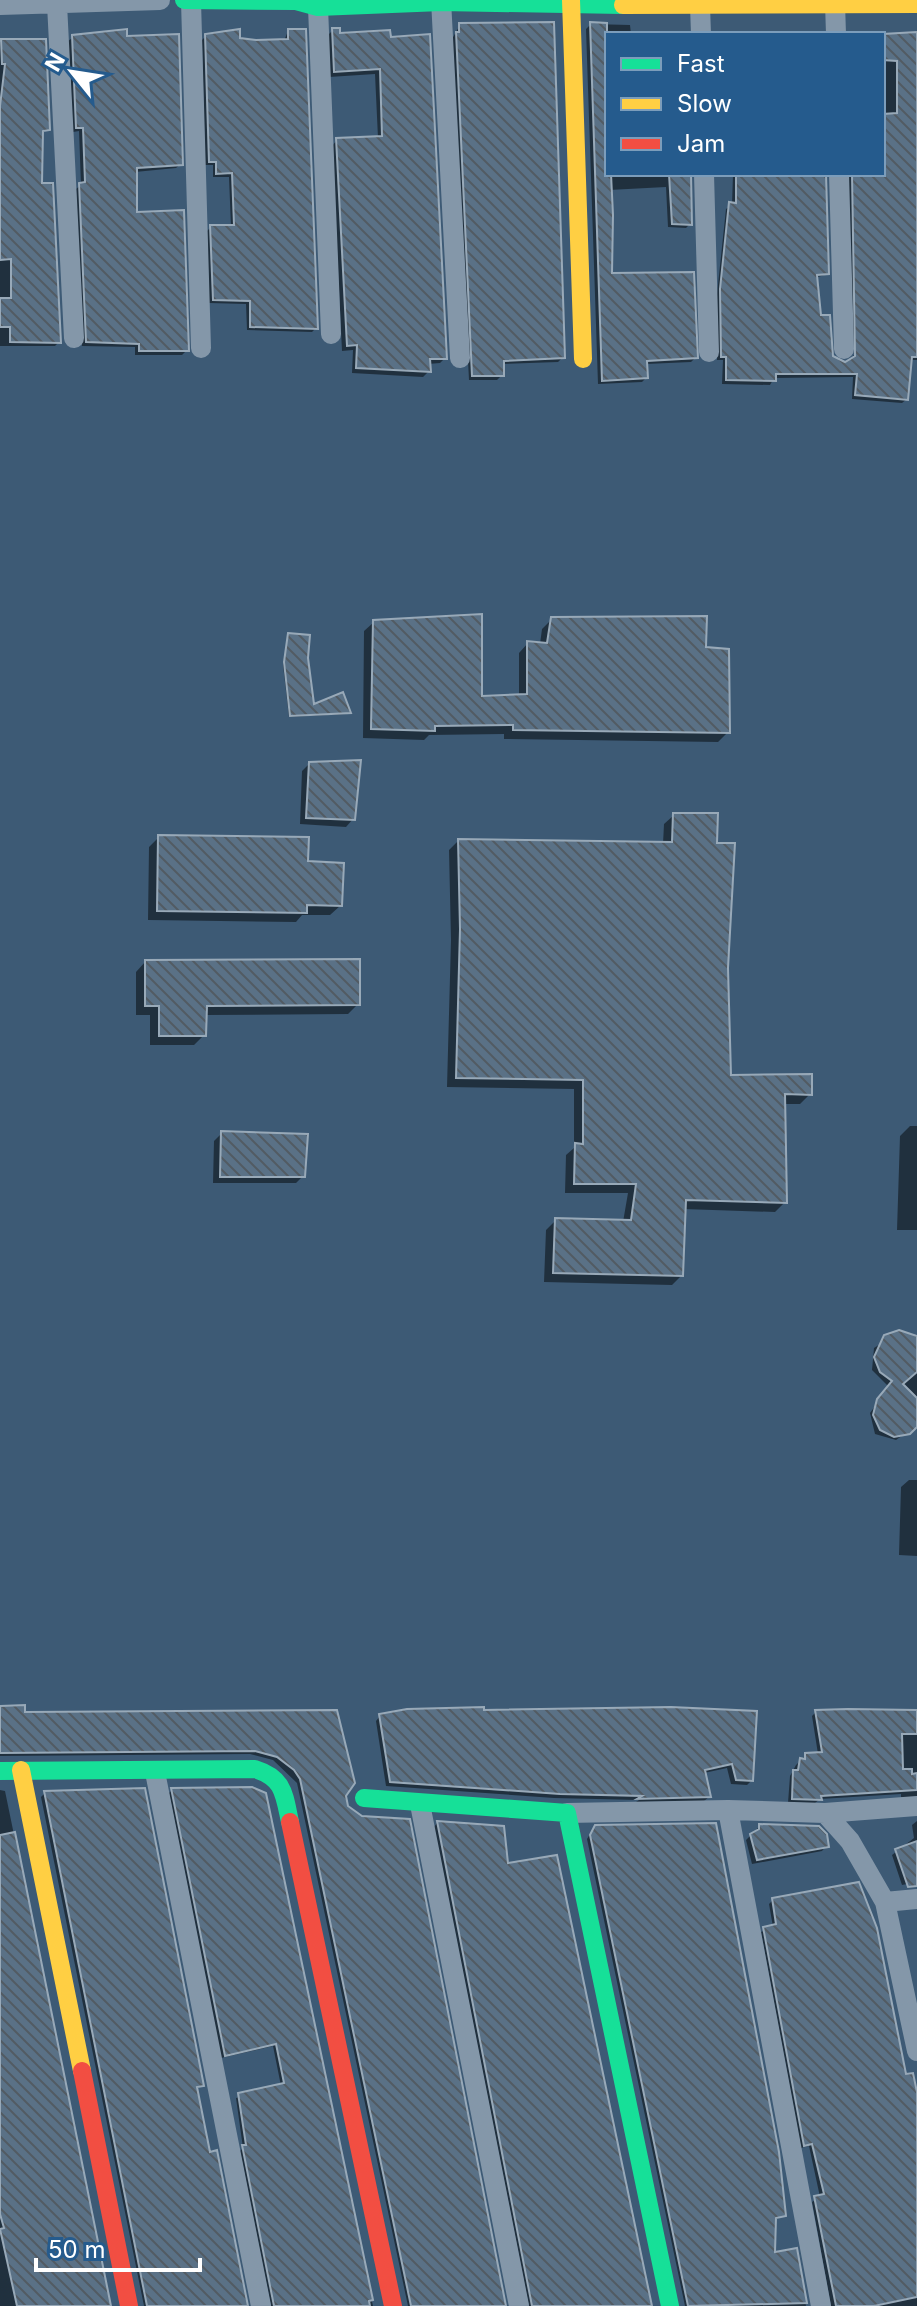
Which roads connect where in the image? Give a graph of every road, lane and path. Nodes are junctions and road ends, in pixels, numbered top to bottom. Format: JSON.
{"nodes":[{"id":1,"x":160,"y":0,"type":"edge"},
{"id":2,"x":184,"y":0,"type":"edge"},
{"id":3,"x":191,"y":1,"type":"edge"},
{"id":4,"x":296,"y":1,"type":"edge"},
{"id":5,"x":441,"y":1,"type":"edge"},
{"id":6,"x":65,"y":2,"type":"edge"},
{"id":7,"x":571,"y":2,"type":"edge"},
{"id":8,"x":835,"y":3,"type":"junction"},
{"id":9,"x":917,"y":4,"type":"edge"},
{"id":10,"x":0,"y":5,"type":"edge"},
{"id":11,"x":700,"y":6,"type":"junction"},
{"id":12,"x":318,"y":7,"type":"junction"},
{"id":13,"x":701,"y":32,"type":"edge"},
{"id":14,"x":836,"y":32,"type":"edge"},
{"id":15,"x":704,"y":176,"type":"edge"},
{"id":16,"x":839,"y":176,"type":"edge"},
{"id":17,"x":331,"y":334,"type":"dead end"},
{"id":18,"x":74,"y":338,"type":"dead end"},
{"id":19,"x":201,"y":348,"type":"dead end"},
{"id":20,"x":844,"y":349,"type":"dead end"},
{"id":21,"x":709,"y":352,"type":"dead end"},
{"id":22,"x":460,"y":358,"type":"dead end"},
{"id":23,"x":583,"y":359,"type":"dead end"},
{"id":24,"x":21,"y":1770,"type":"junction"},
{"id":25,"x":0,"y":1771,"type":"edge"},
{"id":26,"x":155,"y":1772,"type":"junction"},
{"id":27,"x":364,"y":1798,"type":"dead end"},
{"id":28,"x":420,"y":1804,"type":"junction"},
{"id":29,"x":917,"y":1806,"type":"edge"},
{"id":30,"x":728,"y":1810,"type":"junction"},
{"id":31,"x":567,"y":1813,"type":"junction"},
{"id":32,"x":825,"y":1813,"type":"junction"},
{"id":33,"x":917,"y":1899,"type":"edge"},
{"id":34,"x":885,"y":1902,"type":"junction"},
{"id":35,"x":917,"y":2051,"type":"edge"},
{"id":36,"x":129,"y":2306,"type":"edge"},
{"id":37,"x":261,"y":2306,"type":"edge"},
{"id":38,"x":393,"y":2306,"type":"edge"},
{"id":39,"x":519,"y":2306,"type":"edge"},
{"id":40,"x":670,"y":2306,"type":"edge"},
{"id":41,"x":821,"y":2306,"type":"edge"}],
"edges":[{"from":1,"to":6,"type":"street"},
{"from":2,"to":3,"type":"street"},
{"from":3,"to":4,"type":"street"},
{"from":3,"to":19,"type":"street"},
{"from":4,"to":12,"type":"street"},
{"from":5,"to":7,"type":"street"},
{"from":5,"to":12,"type":"street"},
{"from":5,"to":22,"type":"street"},
{"from":6,"to":10,"type":"street"},
{"from":6,"to":18,"type":"street"},
{"from":7,"to":11,"type":"street"},
{"from":7,"to":23,"type":"street"},
{"from":8,"to":9,"type":"street"},
{"from":8,"to":11,"type":"street"},
{"from":8,"to":14,"type":"street"},
{"from":11,"to":13,"type":"street"},
{"from":12,"to":17,"type":"street"},
{"from":15,"to":21,"type":"street"},
{"from":16,"to":20,"type":"street"},
{"from":24,"to":25,"type":"street"},
{"from":24,"to":26,"type":"street"},
{"from":24,"to":36,"type":"street"},
{"from":26,"to":37,"type":"street"},
{"from":26,"to":38,"type":"street"},
{"from":27,"to":28,"type":"street"},
{"from":28,"to":31,"type":"street"},
{"from":28,"to":39,"type":"street"},
{"from":29,"to":32,"type":"street"},
{"from":30,"to":31,"type":"street"},
{"from":30,"to":32,"type":"street"},
{"from":30,"to":41,"type":"street"},
{"from":31,"to":40,"type":"street"},
{"from":32,"to":34,"type":"street"},
{"from":33,"to":34,"type":"street"},
{"from":34,"to":35,"type":"street"}]}
